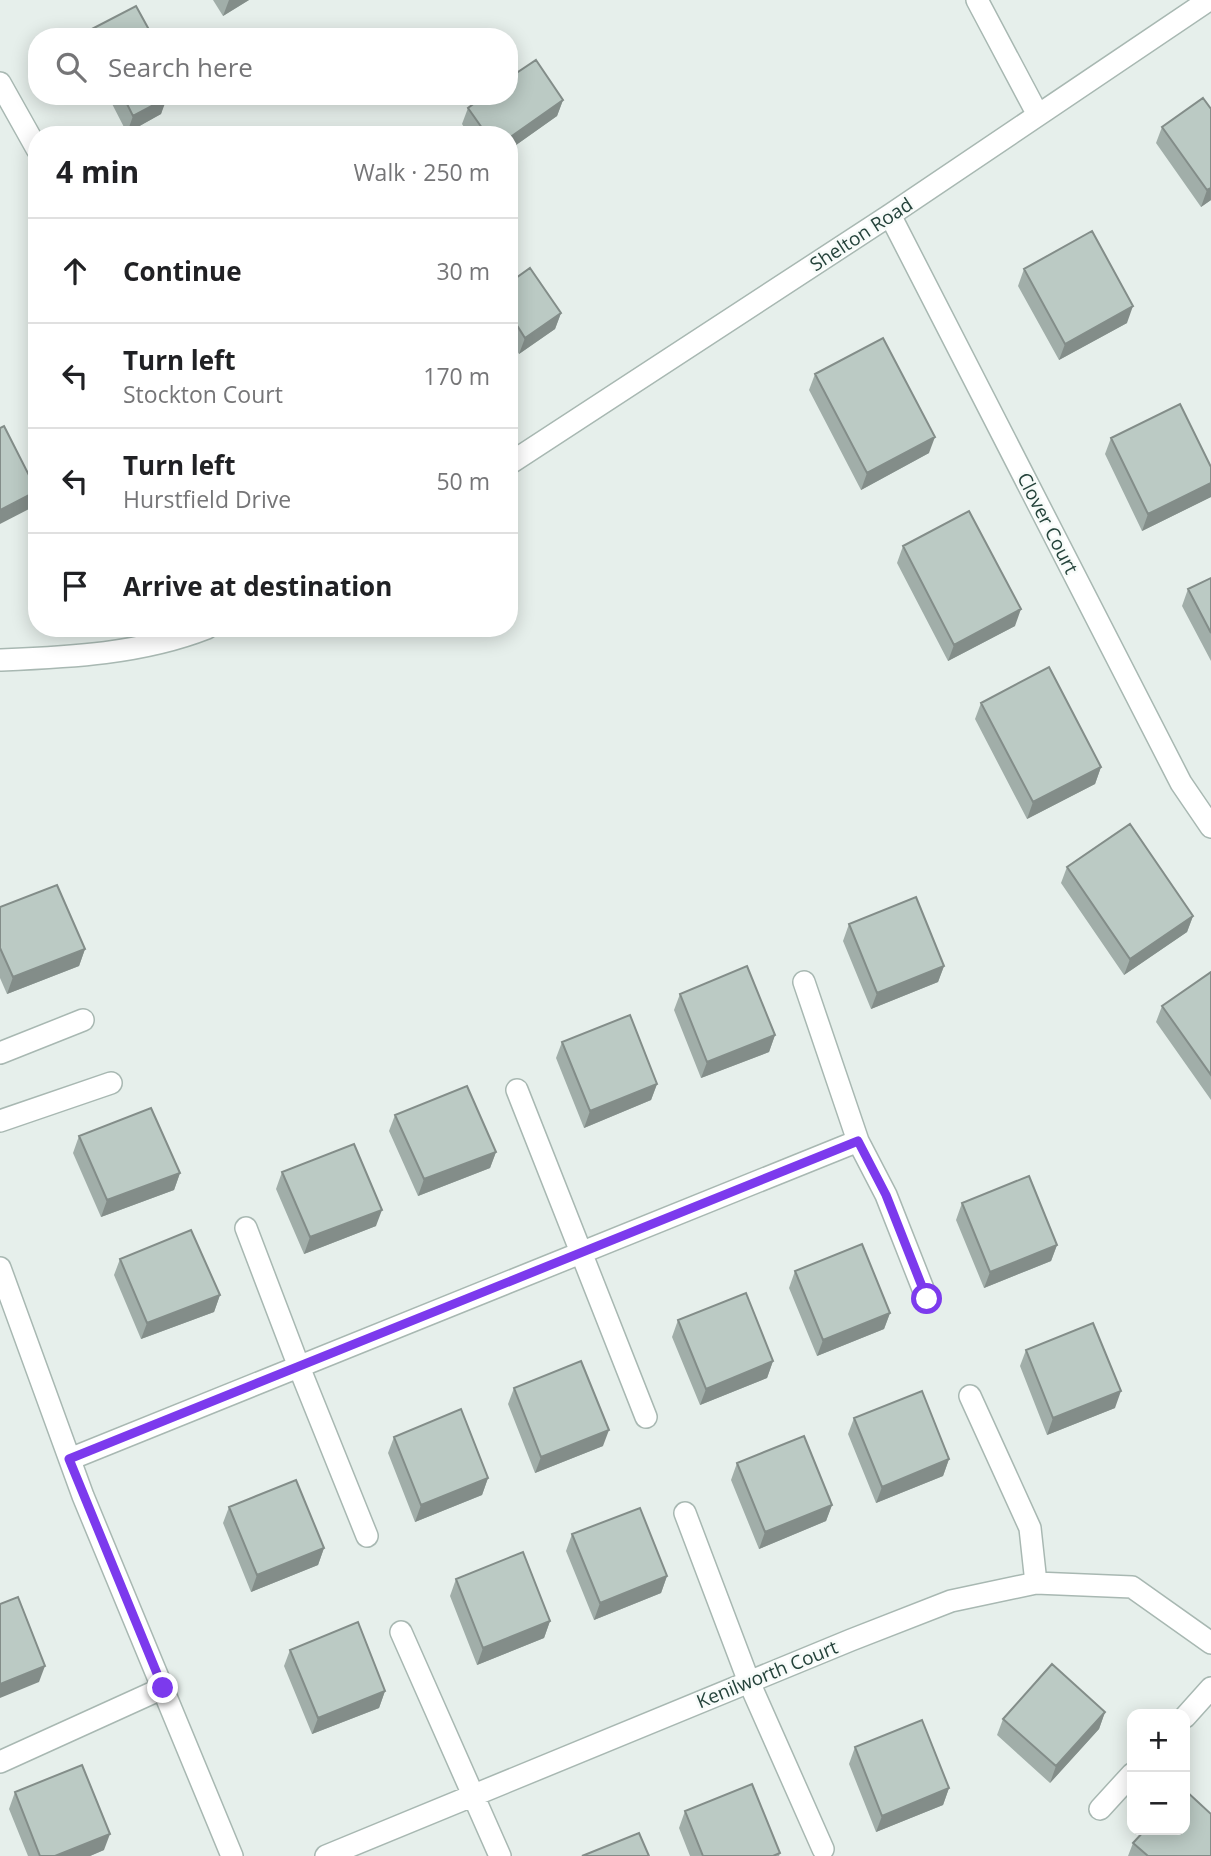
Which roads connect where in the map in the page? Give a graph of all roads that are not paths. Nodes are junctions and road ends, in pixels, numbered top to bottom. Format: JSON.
{"nodes":[{"id":1,"x":977,"y":0,"type":"edge"},
{"id":2,"x":1209,"y":0,"type":"edge"},
{"id":3,"x":0,"y":83,"type":"edge"},
{"id":4,"x":1038,"y":116,"type":"junction"},
{"id":5,"x":28,"y":133,"type":"edge"},
{"id":6,"x":890,"y":215,"type":"junction"},
{"id":7,"x":518,"y":458,"type":"edge"},
{"id":8,"x":182,"y":637,"type":"edge"},
{"id":9,"x":0,"y":660,"type":"edge"},
{"id":10,"x":1211,"y":827,"type":"edge"},
{"id":11,"x":804,"y":982,"type":"dead end"},
{"id":12,"x":83,"y":1020,"type":"dead end"},
{"id":13,"x":0,"y":1054,"type":"edge"},
{"id":14,"x":111,"y":1083,"type":"dead end"},
{"id":15,"x":517,"y":1090,"type":"dead end"},
{"id":16,"x":0,"y":1121,"type":"edge"},
{"id":17,"x":858,"y":1141,"type":"junction"},
{"id":18,"x":246,"y":1228,"type":"dead end"},
{"id":19,"x":582,"y":1252,"type":"junction"},
{"id":20,"x":1,"y":1271,"type":"edge"},
{"id":21,"x":927,"y":1299,"type":"dead end"},
{"id":22,"x":299,"y":1367,"type":"junction"},
{"id":23,"x":970,"y":1396,"type":"dead end"},
{"id":24,"x":646,"y":1417,"type":"dead end"},
{"id":25,"x":69,"y":1459,"type":"junction"},
{"id":26,"x":685,"y":1513,"type":"dead end"},
{"id":27,"x":367,"y":1536,"type":"dead end"},
{"id":28,"x":1036,"y":1583,"type":"junction"},
{"id":29,"x":401,"y":1632,"type":"dead end"},
{"id":30,"x":1211,"y":1643,"type":"edge"},
{"id":31,"x":749,"y":1682,"type":"junction"},
{"id":32,"x":163,"y":1688,"type":"junction"},
{"id":33,"x":1211,"y":1688,"type":"edge"},
{"id":34,"x":1190,"y":1711,"type":"edge"},
{"id":35,"x":0,"y":1762,"type":"edge"},
{"id":36,"x":1127,"y":1779,"type":"edge"},
{"id":37,"x":474,"y":1795,"type":"junction"},
{"id":38,"x":1100,"y":1809,"type":"dead end"},
{"id":39,"x":823,"y":1849,"type":"dead end"},
{"id":40,"x":232,"y":1856,"type":"edge"},
{"id":41,"x":326,"y":1856,"type":"edge"},
{"id":42,"x":500,"y":1856,"type":"edge"}],
"edges":[{"from":1,"to":4,"type":"street"},
{"from":2,"to":4,"type":"street","name":"Shelton Road"},
{"from":3,"to":5,"type":"street"},
{"from":4,"to":6,"type":"street","name":"Shelton Road"},
{"from":6,"to":7,"type":"street","name":"Shelton Road"},
{"from":6,"to":10,"type":"street","name":"Clover Court"},
{"from":8,"to":9,"type":"street"},
{"from":11,"to":17,"type":"street"},
{"from":12,"to":13,"type":"street"},
{"from":14,"to":16,"type":"street"},
{"from":15,"to":19,"type":"street"},
{"from":17,"to":19,"type":"street"},
{"from":17,"to":21,"type":"street"},
{"from":18,"to":22,"type":"street"},
{"from":19,"to":22,"type":"street"},
{"from":19,"to":24,"type":"street"},
{"from":20,"to":25,"type":"street"},
{"from":22,"to":25,"type":"street"},
{"from":22,"to":27,"type":"street"},
{"from":23,"to":28,"type":"street"},
{"from":25,"to":32,"type":"street"},
{"from":26,"to":31,"type":"street"},
{"from":28,"to":30,"type":"street","name":"Kenilworth Court"},
{"from":28,"to":31,"type":"street","name":"Kenilworth Court"},
{"from":29,"to":37,"type":"street"},
{"from":31,"to":37,"type":"street","name":"Kenilworth Court"},
{"from":31,"to":39,"type":"street"},
{"from":32,"to":35,"type":"street"},
{"from":32,"to":40,"type":"street"},
{"from":33,"to":34,"type":"street"},
{"from":36,"to":38,"type":"street"},
{"from":37,"to":41,"type":"street","name":"Kenilworth Court"},
{"from":37,"to":42,"type":"street"}]}
